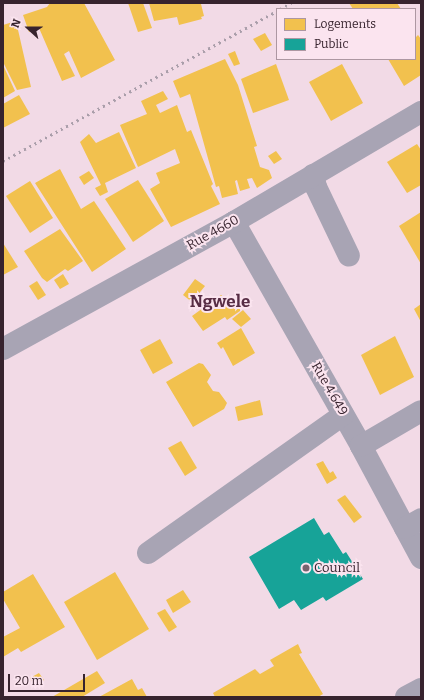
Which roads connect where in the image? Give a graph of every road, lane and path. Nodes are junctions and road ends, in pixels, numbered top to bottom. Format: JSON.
{"nodes":[{"id":1,"x":421,"y":112,"type":"edge"},
{"id":2,"x":313,"y":175,"type":"junction"},
{"id":3,"x":234,"y":222,"type":"junction"},
{"id":4,"x":349,"y":256,"type":"dead end"},
{"id":5,"x":3,"y":349,"type":"edge"},
{"id":6,"x":421,"y":411,"type":"edge"},
{"id":7,"x":344,"y":415,"type":"junction"},
{"id":8,"x":361,"y":446,"type":"junction"},
{"id":9,"x":413,"y":524,"type":"edge"},
{"id":10,"x":148,"y":553,"type":"dead end"},
{"id":11,"x":421,"y":558,"type":"edge"},
{"id":12,"x":421,"y":689,"type":"edge"},
{"id":13,"x":406,"y":697,"type":"edge"}],
"edges":[{"from":1,"to":2,"type":"street","name":"Rue 4660"},
{"from":2,"to":3,"type":"street","name":"Rue 4660"},
{"from":2,"to":4,"type":"street"},
{"from":3,"to":5,"type":"street","name":"Rue 4660"},
{"from":3,"to":7,"type":"street","name":"Rue 4.649"},
{"from":6,"to":8,"type":"street"},
{"from":7,"to":8,"type":"street","name":"Rue 4.649"},
{"from":7,"to":10,"type":"street"},
{"from":8,"to":9,"type":"street","name":"Rue 4.649"},
{"from":9,"to":11,"type":"street","name":"Rue 4.649"},
{"from":12,"to":13,"type":"street"}]}
